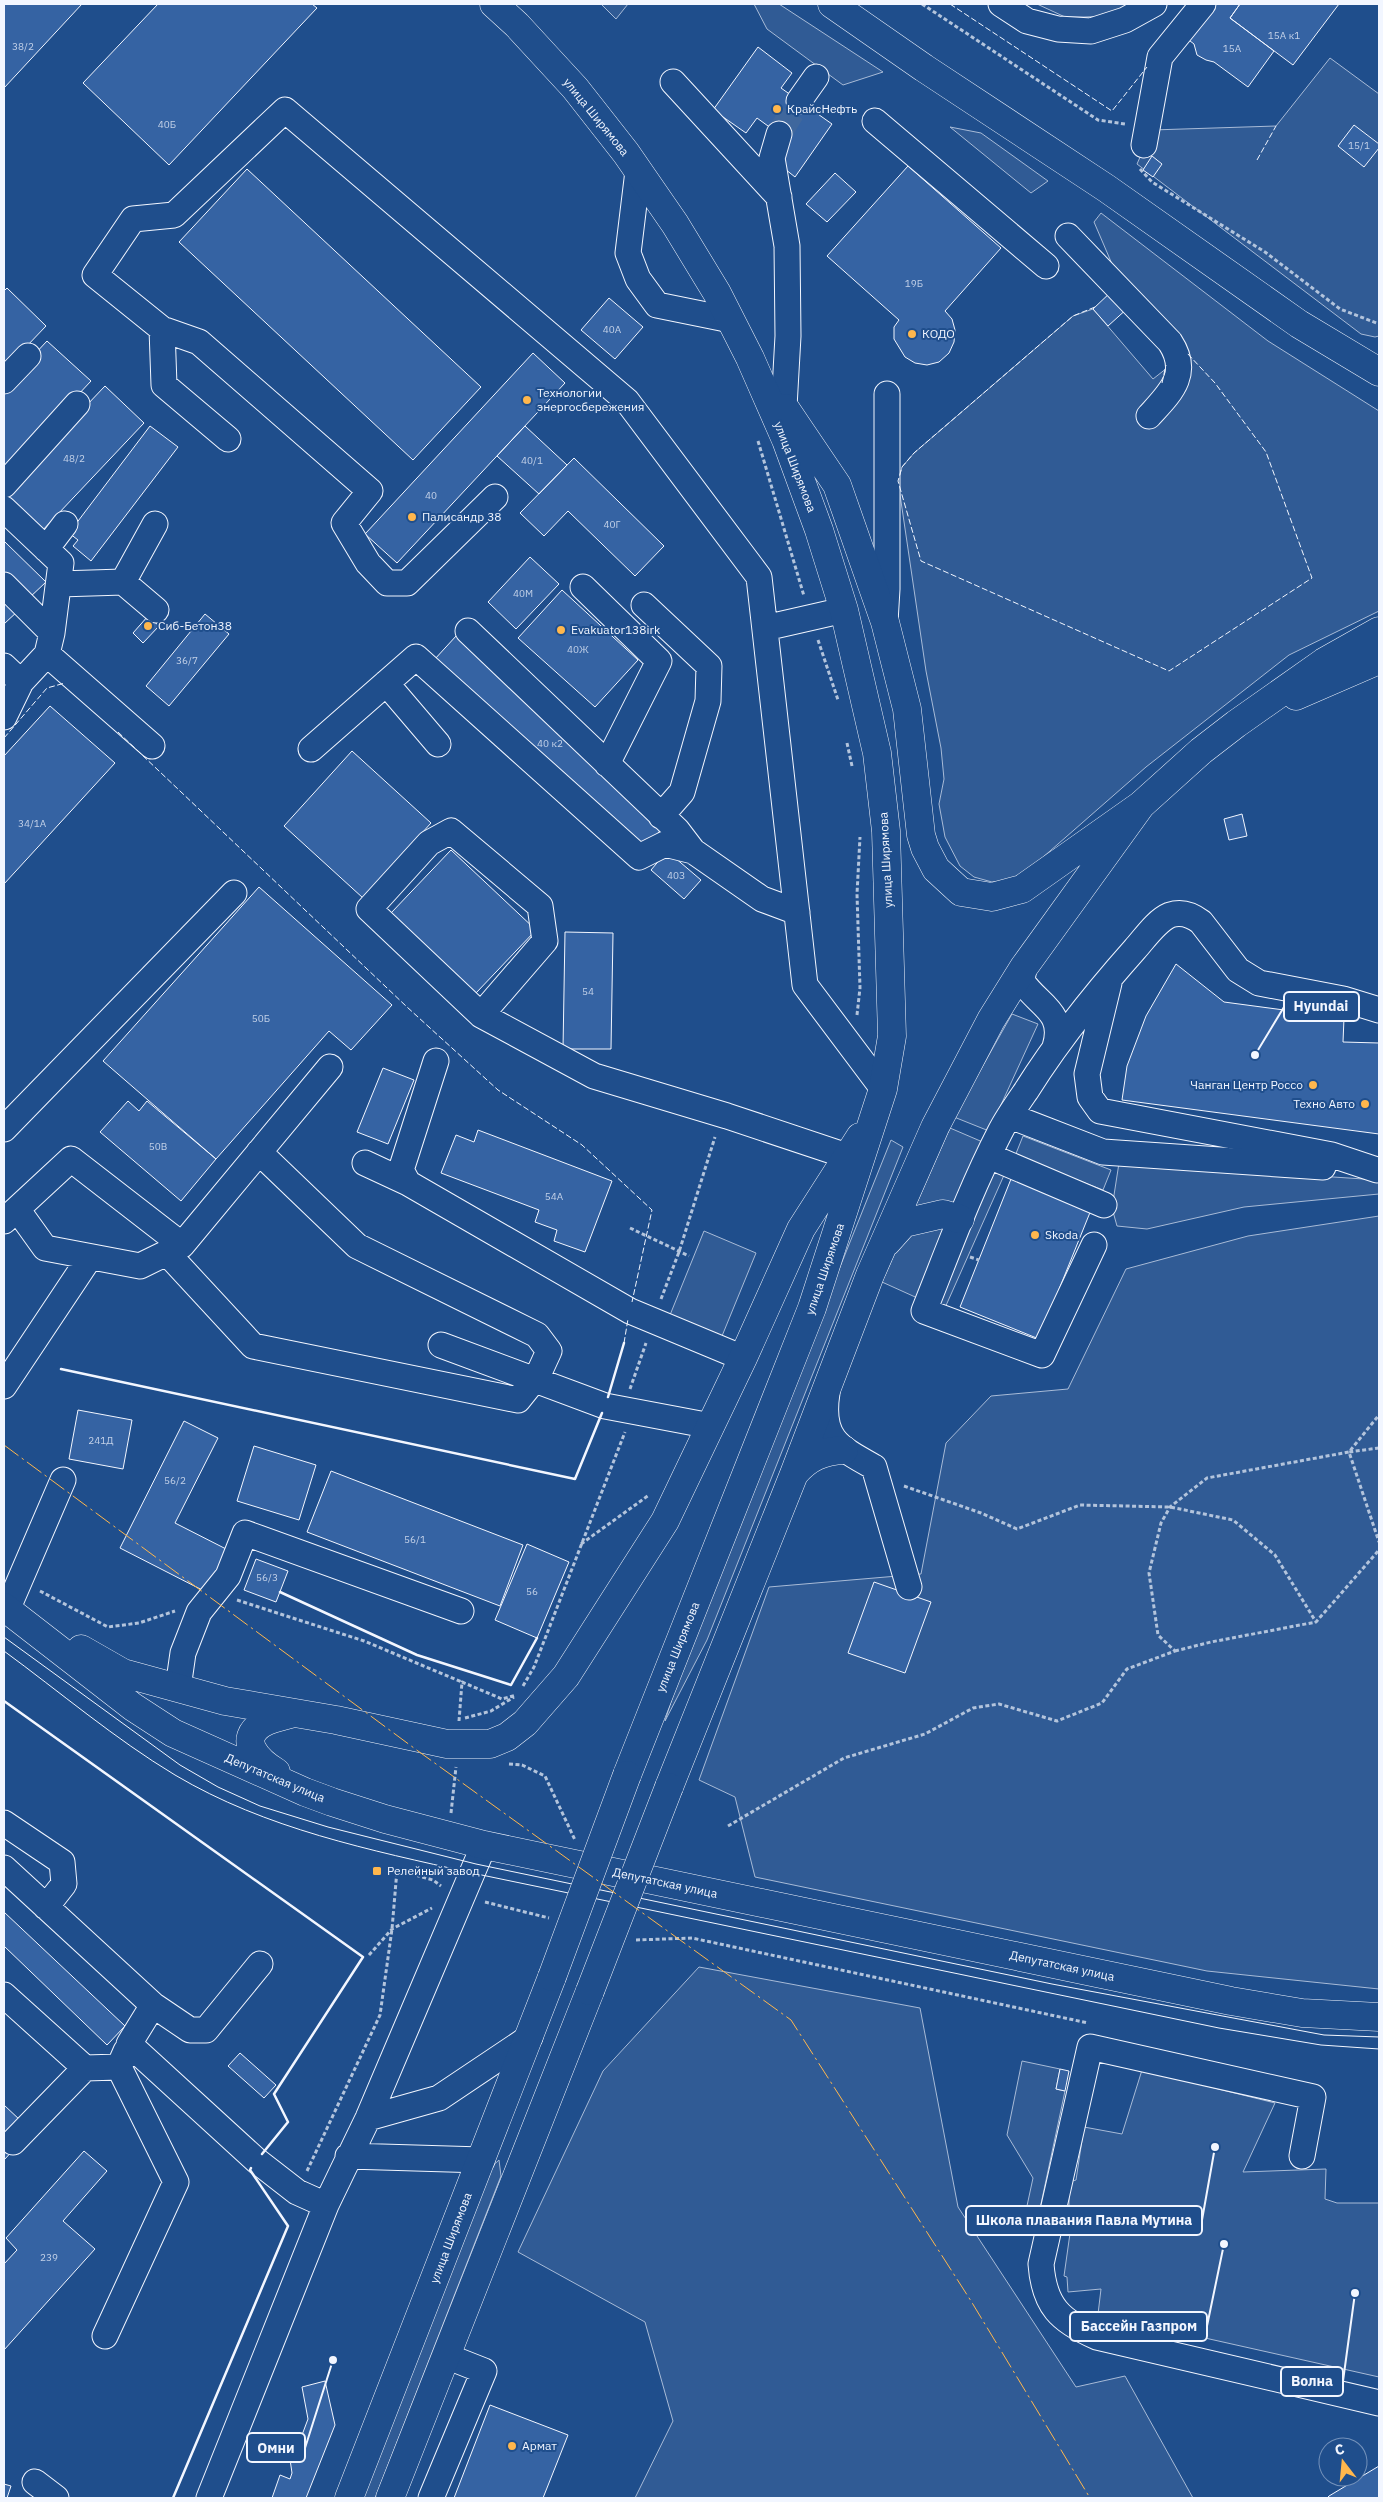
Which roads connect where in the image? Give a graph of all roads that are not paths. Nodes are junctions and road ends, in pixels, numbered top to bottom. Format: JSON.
{"nodes":[{"id":1,"x":494,"y":4,"type":"edge"},
{"id":2,"x":832,"y":4,"type":"edge"},
{"id":3,"x":1001,"y":4,"type":"edge"},
{"id":4,"x":1154,"y":4,"type":"edge"},
{"id":5,"x":1203,"y":4,"type":"edge"},
{"id":6,"x":816,"y":77,"type":"dead end"},
{"id":7,"x":673,"y":82,"type":"dead end"},
{"id":8,"x":799,"y":102,"type":"tunnel mouth"},
{"id":9,"x":875,"y":121,"type":"dead end"},
{"id":10,"x":778,"y":134,"type":"tunnel mouth"},
{"id":11,"x":1143,"y":145,"type":"road end"},
{"id":12,"x":638,"y":171,"type":"junction"},
{"id":13,"x":778,"y":197,"type":"junction"},
{"id":14,"x":1068,"y":236,"type":"dead end"},
{"id":15,"x":1046,"y":266,"type":"dead end"},
{"id":16,"x":731,"y":320,"type":"junction"},
{"id":17,"x":162,"y":329,"type":"junction"},
{"id":18,"x":28,"y":356,"type":"dead end"},
{"id":19,"x":750,"y":358,"type":"junction"},
{"id":20,"x":1379,"y":372,"type":"edge"},
{"id":21,"x":4,"y":381,"type":"edge"},
{"id":22,"x":887,"y":394,"type":"dead end"},
{"id":23,"x":77,"y":404,"type":"dead end"},
{"id":24,"x":784,"y":407,"type":"junction"},
{"id":25,"x":1149,"y":416,"type":"dead end"},
{"id":26,"x":228,"y":439,"type":"dead end"},
{"id":27,"x":4,"y":485,"type":"edge"},
{"id":28,"x":495,"y":496,"type":"dead end"},
{"id":29,"x":4,"y":510,"type":"edge"},
{"id":30,"x":64,"y":524,"type":"dead end"},
{"id":31,"x":155,"y":524,"type":"dead end"},
{"id":32,"x":46,"y":549,"type":"junction"},
{"id":33,"x":123,"y":582,"type":"junction"},
{"id":34,"x":59,"y":584,"type":"junction"},
{"id":35,"x":4,"y":585,"type":"edge"},
{"id":36,"x":583,"y":587,"type":"dead end"},
{"id":37,"x":644,"y":605,"type":"dead end"},
{"id":38,"x":156,"y":610,"type":"dead end"},
{"id":39,"x":844,"y":610,"type":"junction"},
{"id":40,"x":885,"y":622,"type":"junction"},
{"id":41,"x":765,"y":628,"type":"junction"},
{"id":42,"x":468,"y":631,"type":"dead end"},
{"id":43,"x":1379,"y":631,"type":"edge"},
{"id":44,"x":49,"y":644,"type":"junction"},
{"id":45,"x":1376,"y":664,"type":"edge"},
{"id":46,"x":12,"y":674,"type":"edge"},
{"id":47,"x":386,"y":683,"type":"junction"},
{"id":48,"x":4,"y":718,"type":"edge"},
{"id":49,"x":1236,"y":724,"type":"junction"},
{"id":50,"x":438,"y":744,"type":"dead end"},
{"id":51,"x":152,"y":746,"type":"dead end"},
{"id":52,"x":311,"y":749,"type":"dead end"},
{"id":53,"x":607,"y":764,"type":"junction"},
{"id":54,"x":1141,"y":805,"type":"junction"},
{"id":55,"x":661,"y":816,"type":"junction"},
{"id":56,"x":693,"y":851,"type":"junction"},
{"id":57,"x":234,"y":893,"type":"dead end"},
{"id":58,"x":797,"y":912,"type":"junction"},
{"id":59,"x":1024,"y":967,"type":"junction"},
{"id":60,"x":1111,"y":976,"type":"junction"},
{"id":61,"x":1379,"y":1010,"type":"edge"},
{"id":62,"x":481,"y":1015,"type":"junction"},
{"id":63,"x":1055,"y":1047,"type":"junction"},
{"id":64,"x":436,"y":1061,"type":"dead end"},
{"id":65,"x":330,"y":1067,"type":"dead end"},
{"id":66,"x":883,"y":1089,"type":"junction"},
{"id":67,"x":1010,"y":1116,"type":"junction"},
{"id":68,"x":874,"y":1118,"type":"junction"},
{"id":69,"x":4,"y":1129,"type":"edge"},
{"id":70,"x":259,"y":1152,"type":"junction"},
{"id":71,"x":847,"y":1156,"type":"junction"},
{"id":72,"x":989,"y":1156,"type":"junction"},
{"id":73,"x":365,"y":1164,"type":"dead end"},
{"id":74,"x":1378,"y":1170,"type":"edge"},
{"id":75,"x":408,"y":1183,"type":"junction"},
{"id":76,"x":1104,"y":1204,"type":"dead end"},
{"id":77,"x":10,"y":1215,"type":"edge"},
{"id":78,"x":960,"y":1218,"type":"junction"},
{"id":79,"x":1094,"y":1245,"type":"dead end"},
{"id":80,"x":175,"y":1249,"type":"junction"},
{"id":81,"x":90,"y":1257,"type":"junction"},
{"id":82,"x":870,"y":1275,"type":"junction"},
{"id":83,"x":442,"y":1346,"type":"dead end"},
{"id":84,"x":743,"y":1358,"type":"junction"},
{"id":85,"x":534,"y":1380,"type":"junction"},
{"id":86,"x":829,"y":1384,"type":"junction"},
{"id":87,"x":4,"y":1386,"type":"edge"},
{"id":88,"x":711,"y":1426,"type":"junction"},
{"id":89,"x":844,"y":1450,"type":"junction"},
{"id":90,"x":794,"y":1474,"type":"junction"},
{"id":91,"x":63,"y":1480,"type":"dead end"},
{"id":92,"x":909,"y":1587,"type":"dead end"},
{"id":93,"x":6,"y":1607,"type":"edge"},
{"id":94,"x":461,"y":1610,"type":"dead end"},
{"id":95,"x":178,"y":1688,"type":"junction"},
{"id":96,"x":295,"y":1713,"type":"junction"},
{"id":97,"x":305,"y":1792,"type":"junction"},
{"id":98,"x":4,"y":1823,"type":"edge"},
{"id":99,"x":484,"y":1845,"type":"junction"},
{"id":100,"x":4,"y":1868,"type":"edge"},
{"id":101,"x":46,"y":1907,"type":"junction"},
{"id":102,"x":260,"y":1964,"type":"dead end"},
{"id":103,"x":4,"y":1995,"type":"edge"},
{"id":104,"x":153,"y":2004,"type":"junction"},
{"id":105,"x":1379,"y":2017,"type":"edge"},
{"id":106,"x":530,"y":2037,"type":"junction"},
{"id":107,"x":129,"y":2044,"type":"junction"},
{"id":108,"x":119,"y":2066,"type":"junction"},
{"id":109,"x":84,"y":2068,"type":"junction"},
{"id":110,"x":500,"y":2114,"type":"junction"},
{"id":111,"x":368,"y":2118,"type":"junction"},
{"id":112,"x":536,"y":2128,"type":"junction"},
{"id":113,"x":13,"y":2142,"type":"dead end"},
{"id":114,"x":348,"y":2156,"type":"junction"},
{"id":115,"x":1302,"y":2156,"type":"dead end"},
{"id":116,"x":482,"y":2160,"type":"junction"},
{"id":117,"x":326,"y":2205,"type":"junction"},
{"id":118,"x":105,"y":2336,"type":"dead end"},
{"id":119,"x":446,"y":2356,"type":"junction"},
{"id":120,"x":1379,"y":2403,"type":"edge"},
{"id":121,"x":35,"y":2482,"type":"dead end"},
{"id":122,"x":56,"y":2498,"type":"edge"},
{"id":123,"x":209,"y":2498,"type":"edge"},
{"id":124,"x":349,"y":2498,"type":"edge"},
{"id":125,"x":390,"y":2498,"type":"edge"},
{"id":126,"x":431,"y":2498,"type":"edge"}],
"edges":[{"from":1,"to":12,"type":"main road","name":"улица Ширямова"},
{"from":2,"to":20,"type":"main road"},
{"from":3,"to":4,"type":"street"},
{"from":5,"to":11,"type":"street"},
{"from":6,"to":8,"type":"street"},
{"from":7,"to":13,"type":"street"},
{"from":9,"to":15,"type":"street"},
{"from":10,"to":13,"type":"street"},
{"from":12,"to":16,"type":"main road","name":"улица Ширямова"},
{"from":12,"to":16,"type":"street"},
{"from":13,"to":24,"type":"street"},
{"from":14,"to":25,"type":"street"},
{"from":16,"to":19,"type":"main road","name":"улица Ширямова"},
{"from":17,"to":26,"type":"street"},
{"from":17,"to":28,"type":"street"},
{"from":17,"to":41,"type":"street"},
{"from":18,"to":21,"type":"street"},
{"from":19,"to":24,"type":"main road"},
{"from":19,"to":39,"type":"main road","name":"улица Ширямова"},
{"from":22,"to":40,"type":"street"},
{"from":23,"to":27,"type":"street"},
{"from":24,"to":40,"type":"main road"},
{"from":29,"to":32,"type":"street"},
{"from":30,"to":32,"type":"street"},
{"from":31,"to":33,"type":"street"},
{"from":32,"to":34,"type":"street"},
{"from":33,"to":34,"type":"street"},
{"from":33,"to":38,"type":"street"},
{"from":34,"to":44,"type":"street"},
{"from":35,"to":44,"type":"street"},
{"from":36,"to":53,"type":"street"},
{"from":37,"to":55,"type":"street"},
{"from":39,"to":41,"type":"street"},
{"from":39,"to":66,"type":"main road","name":"улица Ширямова"},
{"from":40,"to":54,"type":"main road"},
{"from":41,"to":58,"type":"street"},
{"from":42,"to":53,"type":"street"},
{"from":43,"to":49,"type":"main road"},
{"from":44,"to":46,"type":"street"},
{"from":44,"to":51,"type":"street"},
{"from":45,"to":49,"type":"main road"},
{"from":46,"to":48,"type":"street"},
{"from":47,"to":50,"type":"street"},
{"from":47,"to":52,"type":"street"},
{"from":47,"to":56,"type":"street"},
{"from":49,"to":54,"type":"main road"},
{"from":53,"to":55,"type":"street"},
{"from":54,"to":59,"type":"main road"},
{"from":55,"to":56,"type":"street"},
{"from":56,"to":58,"type":"street"},
{"from":57,"to":69,"type":"street"},
{"from":58,"to":66,"type":"street"},
{"from":59,"to":63,"type":"street"},
{"from":59,"to":82,"type":"main road"},
{"from":60,"to":61,"type":"street"},
{"from":60,"to":63,"type":"street"},
{"from":60,"to":74,"type":"street"},
{"from":62,"to":62,"type":"street"},
{"from":62,"to":71,"type":"street"},
{"from":63,"to":67,"type":"street"},
{"from":64,"to":75,"type":"street"},
{"from":65,"to":70,"type":"street"},
{"from":66,"to":68,"type":"main road","name":"улица Ширямова"},
{"from":67,"to":72,"type":"street"},
{"from":67,"to":74,"type":"street"},
{"from":68,"to":71,"type":"main road"},
{"from":68,"to":106,"type":"main road","name":"улица Ширямова","bridge":true},
{"from":70,"to":80,"type":"street"},
{"from":70,"to":85,"type":"street"},
{"from":71,"to":84,"type":"main road"},
{"from":72,"to":76,"type":"street"},
{"from":72,"to":78,"type":"street"},
{"from":73,"to":75,"type":"street"},
{"from":75,"to":84,"type":"street"},
{"from":77,"to":80,"type":"street"},
{"from":77,"to":81,"type":"street"},
{"from":78,"to":79,"type":"street"},
{"from":78,"to":82,"type":"main road"},
{"from":80,"to":81,"type":"street"},
{"from":80,"to":85,"type":"street"},
{"from":81,"to":87,"type":"street"},
{"from":82,"to":86,"type":"main road"},
{"from":83,"to":85,"type":"street"},
{"from":84,"to":88,"type":"main road"},
{"from":85,"to":88,"type":"street"},
{"from":86,"to":89,"type":"street"},
{"from":86,"to":90,"type":"main road"},
{"from":88,"to":96,"type":"main road"},
{"from":89,"to":90,"type":"main road"},
{"from":89,"to":92,"type":"street"},
{"from":90,"to":112,"type":"main road","bridge":true},
{"from":91,"to":93,"type":"street"},
{"from":93,"to":95,"type":"main road"},
{"from":93,"to":97,"type":"main road","name":"Депутатская улица"},
{"from":94,"to":95,"type":"street"},
{"from":95,"to":96,"type":"main road"},
{"from":96,"to":97,"type":"main road"},
{"from":97,"to":99,"type":"main road","name":"Депутатская улица"},
{"from":98,"to":101,"type":"street"},
{"from":99,"to":105,"type":"main road","name":"Депутатская улица"},
{"from":99,"to":111,"type":"street"},
{"from":100,"to":101,"type":"street"},
{"from":101,"to":104,"type":"street"},
{"from":102,"to":104,"type":"street"},
{"from":103,"to":109,"type":"street"},
{"from":104,"to":107,"type":"street"},
{"from":106,"to":110,"type":"main road","name":"улица Ширямова"},
{"from":106,"to":111,"type":"street"},
{"from":107,"to":108,"type":"street"},
{"from":107,"to":117,"type":"street"},
{"from":108,"to":109,"type":"street"},
{"from":108,"to":118,"type":"street"},
{"from":109,"to":113,"type":"street"},
{"from":110,"to":112,"type":"main road"},
{"from":110,"to":116,"type":"main road","name":"улица Ширямова"},
{"from":111,"to":114,"type":"street"},
{"from":112,"to":119,"type":"main road"},
{"from":114,"to":116,"type":"street"},
{"from":114,"to":117,"type":"street"},
{"from":115,"to":120,"type":"street"},
{"from":116,"to":124,"type":"main road","name":"улица Ширямова"},
{"from":117,"to":123,"type":"street"},
{"from":119,"to":125,"type":"main road"},
{"from":119,"to":126,"type":"street"},
{"from":121,"to":122,"type":"street"}]}
